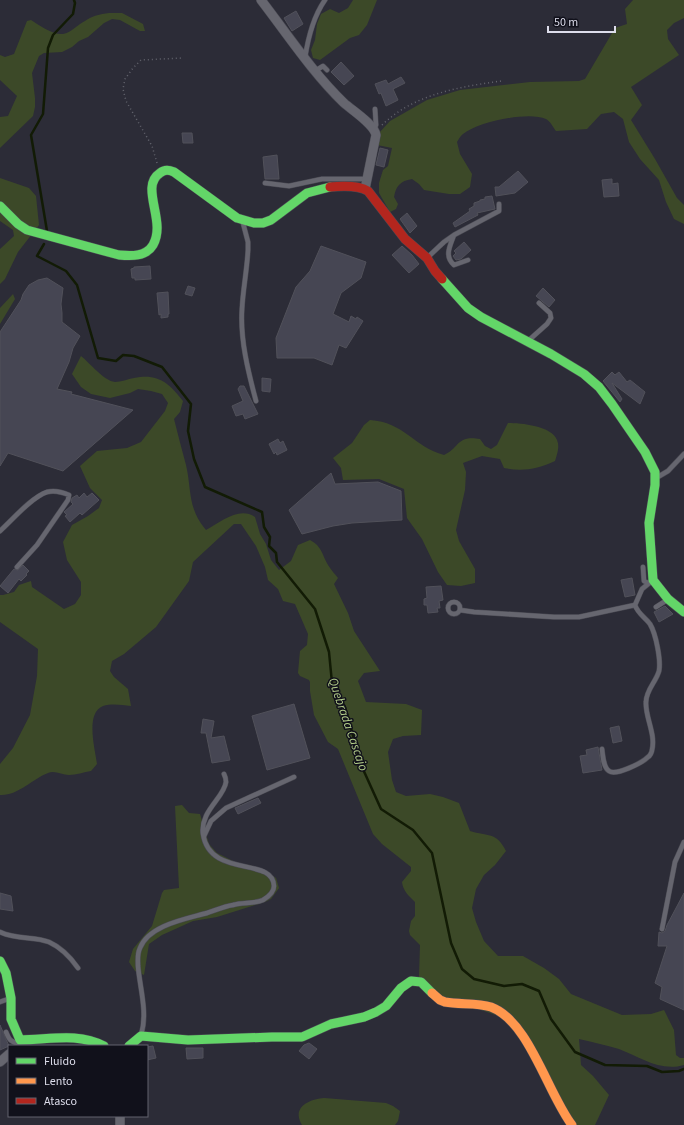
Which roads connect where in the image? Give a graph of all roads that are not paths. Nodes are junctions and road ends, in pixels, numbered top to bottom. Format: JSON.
{"nodes":[{"id":1,"x":261,"y":0,"type":"edge"},
{"id":2,"x":324,"y":0,"type":"edge"},
{"id":3,"x":305,"y":60,"type":"junction"},
{"id":4,"x":327,"y":70,"type":"dead end"},
{"id":5,"x":315,"y":71,"type":"junction"},
{"id":6,"x":375,"y":109,"type":"dead end"},
{"id":7,"x":375,"y":131,"type":"junction"},
{"id":8,"x":367,"y":179,"type":"junction"},
{"id":9,"x":265,"y":184,"type":"dead end"},
{"id":10,"x":365,"y":189,"type":"junction"},
{"id":11,"x":499,"y":204,"type":"dead end"},
{"id":12,"x":0,"y":206,"type":"edge"},
{"id":13,"x":242,"y":221,"type":"junction"},
{"id":14,"x":454,"y":235,"type":"junction"},
{"id":15,"x":427,"y":258,"type":"junction"},
{"id":16,"x":468,"y":260,"type":"dead end"},
{"id":17,"x":539,"y":303,"type":"dead end"},
{"id":18,"x":527,"y":342,"type":"junction"},
{"id":19,"x":256,"y":401,"type":"dead end"},
{"id":20,"x":684,"y":454,"type":"edge"},
{"id":21,"x":655,"y":479,"type":"junction"},
{"id":22,"x":0,"y":531,"type":"edge"},
{"id":23,"x":17,"y":567,"type":"dead end"},
{"id":24,"x":643,"y":567,"type":"dead end"},
{"id":25,"x":650,"y":582,"type":"junction"},
{"id":26,"x":668,"y":599,"type":"junction"},
{"id":27,"x":635,"y":605,"type":"junction"},
{"id":28,"x":656,"y":607,"type":"dead end"},
{"id":29,"x":460,"y":610,"type":"dead end"},
{"id":30,"x":684,"y":612,"type":"edge"},
{"id":31,"x":602,"y":749,"type":"dead end"},
{"id":32,"x":224,"y":774,"type":"dead end"},
{"id":33,"x":294,"y":777,"type":"dead end"},
{"id":34,"x":204,"y":837,"type":"junction"},
{"id":35,"x":684,"y":842,"type":"edge"},
{"id":36,"x":662,"y":929,"type":"dead end"},
{"id":37,"x":0,"y":932,"type":"edge"},
{"id":38,"x":0,"y":961,"type":"edge"},
{"id":39,"x":78,"y":968,"type":"dead end"},
{"id":40,"x":10,"y":998,"type":"junction"},
{"id":41,"x":0,"y":1002,"type":"edge"},
{"id":42,"x":6,"y":1032,"type":"dead end"},
{"id":43,"x":140,"y":1036,"type":"junction"},
{"id":44,"x":18,"y":1043,"type":"edge"},
{"id":45,"x":102,"y":1045,"type":"edge"},
{"id":46,"x":129,"y":1045,"type":"edge"},
{"id":47,"x":8,"y":1055,"type":"edge"},
{"id":48,"x":0,"y":1062,"type":"edge"},
{"id":49,"x":572,"y":1125,"type":"edge"}],
"edges":[{"from":1,"to":3,"type":"street"},
{"from":2,"to":3,"type":"lane"},
{"from":3,"to":5,"type":"street"},
{"from":4,"to":5,"type":"lane"},
{"from":5,"to":7,"type":"street"},
{"from":6,"to":7,"type":"lane"},
{"from":7,"to":8,"type":"street"},
{"from":8,"to":9,"type":"lane"},
{"from":8,"to":10,"type":"street"},
{"from":10,"to":13,"type":"street"},
{"from":10,"to":15,"type":"street"},
{"from":11,"to":14,"type":"lane"},
{"from":12,"to":13,"type":"street"},
{"from":13,"to":19,"type":"lane"},
{"from":14,"to":15,"type":"lane"},
{"from":14,"to":16,"type":"lane"},
{"from":15,"to":18,"type":"street"},
{"from":17,"to":18,"type":"lane"},
{"from":18,"to":21,"type":"street"},
{"from":20,"to":21,"type":"lane"},
{"from":21,"to":25,"type":"street"},
{"from":22,"to":23,"type":"lane"},
{"from":24,"to":25,"type":"lane"},
{"from":25,"to":26,"type":"street"},
{"from":25,"to":27,"type":"lane"},
{"from":26,"to":28,"type":"lane"},
{"from":26,"to":30,"type":"street"},
{"from":27,"to":29,"type":"lane"},
{"from":27,"to":31,"type":"lane"},
{"from":32,"to":34,"type":"lane"},
{"from":33,"to":34,"type":"lane"},
{"from":34,"to":43,"type":"lane"},
{"from":35,"to":36,"type":"lane"},
{"from":37,"to":39,"type":"lane"},
{"from":38,"to":40,"type":"street"},
{"from":40,"to":41,"type":"lane"},
{"from":40,"to":44,"type":"street"},
{"from":42,"to":44,"type":"lane"},
{"from":43,"to":46,"type":"street"},
{"from":43,"to":49,"type":"street"},
{"from":44,"to":45,"type":"street"},
{"from":47,"to":48,"type":"street"}]}
